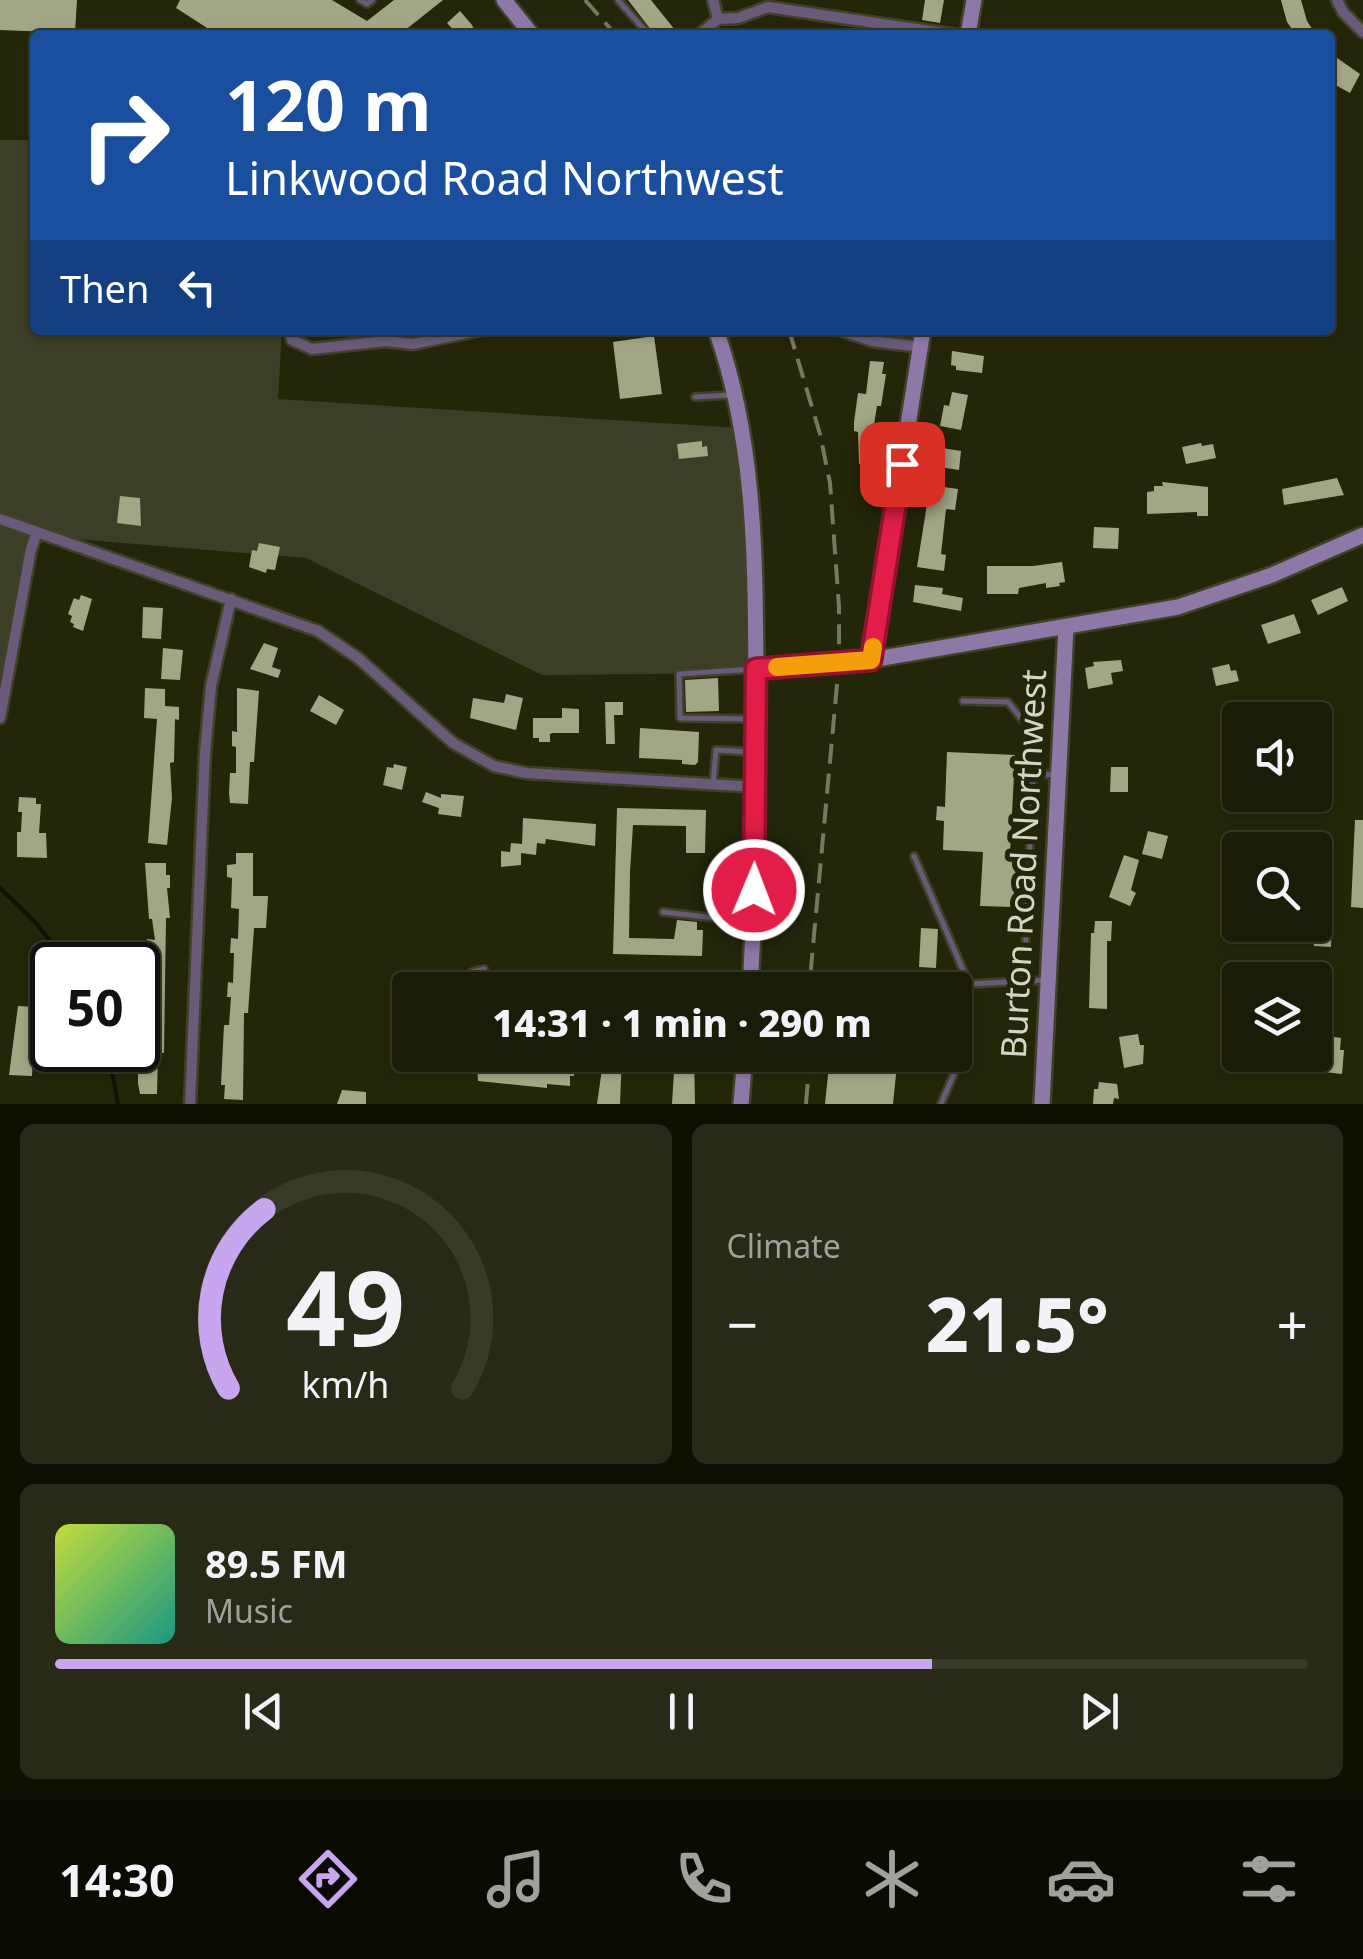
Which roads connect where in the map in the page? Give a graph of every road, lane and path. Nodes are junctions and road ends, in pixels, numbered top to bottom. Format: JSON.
{"nodes":[{"id":1,"x":360,"y":0,"type":"edge"},
{"id":2,"x":372,"y":0,"type":"edge"},
{"id":3,"x":504,"y":0,"type":"edge"},
{"id":4,"x":618,"y":0,"type":"edge"},
{"id":5,"x":714,"y":0,"type":"edge"},
{"id":6,"x":974,"y":0,"type":"edge"},
{"id":7,"x":1336,"y":0,"type":"edge"},
{"id":8,"x":768,"y":4,"type":"edge"},
{"id":9,"x":718,"y":19,"type":"junction"},
{"id":10,"x":528,"y":30,"type":"edge"},
{"id":11,"x":644,"y":30,"type":"edge"},
{"id":12,"x":705,"y":30,"type":"edge"},
{"id":13,"x":926,"y":30,"type":"edge"},
{"id":14,"x":969,"y":30,"type":"edge"},
{"id":15,"x":1363,"y":32,"type":"edge"},
{"id":16,"x":291,"y":335,"type":"edge"},
{"id":17,"x":457,"y":335,"type":"edge"},
{"id":18,"x":717,"y":335,"type":"edge"},
{"id":19,"x":880,"y":335,"type":"edge"},
{"id":20,"x":922,"y":338,"type":"edge"},
{"id":21,"x":734,"y":394,"type":"junction"},
{"id":22,"x":696,"y":397,"type":"dead end"},
{"id":23,"x":0,"y":520,"type":"edge"},
{"id":24,"x":37,"y":532,"type":"junction"},
{"id":25,"x":1363,"y":535,"type":"edge"},
{"id":26,"x":231,"y":598,"type":"junction"},
{"id":27,"x":1066,"y":627,"type":"junction"},
{"id":28,"x":871,"y":660,"type":"junction"},
{"id":29,"x":756,"y":669,"type":"junction"},
{"id":30,"x":963,"y":701,"type":"dead end"},
{"id":31,"x":0,"y":718,"type":"edge"},
{"id":32,"x":756,"y":719,"type":"junction"},
{"id":33,"x":756,"y":752,"type":"junction"},
{"id":34,"x":1033,"y":773,"type":"junction"},
{"id":35,"x":1058,"y":775,"type":"junction"},
{"id":36,"x":713,"y":784,"type":"junction"},
{"id":37,"x":756,"y":787,"type":"junction"},
{"id":38,"x":914,"y":856,"type":"dead end"},
{"id":39,"x":663,"y":912,"type":"dead end"},
{"id":40,"x":754,"y":922,"type":"junction"},
{"id":41,"x":484,"y":969,"type":"dead end"},
{"id":42,"x":472,"y":972,"type":"edge"},
{"id":43,"x":751,"y":972,"type":"edge"},
{"id":44,"x":964,"y":972,"type":"edge"},
{"id":45,"x":1024,"y":980,"type":"junction"},
{"id":46,"x":1048,"y":980,"type":"junction"},
{"id":47,"x":972,"y":984,"type":"edge"},
{"id":48,"x":743,"y":1072,"type":"edge"},
{"id":49,"x":955,"y":1072,"type":"edge"},
{"id":50,"x":190,"y":1104,"type":"edge"},
{"id":51,"x":741,"y":1104,"type":"edge"},
{"id":52,"x":942,"y":1104,"type":"edge"},
{"id":53,"x":1042,"y":1104,"type":"edge"}],
"edges":[{"from":1,"to":2,"type":"lane"},
{"from":3,"to":10,"type":"street"},
{"from":4,"to":11,"type":"lane"},
{"from":5,"to":9,"type":"street"},
{"from":6,"to":14,"type":"street"},
{"from":7,"to":15,"type":"street"},
{"from":8,"to":9,"type":"street"},
{"from":8,"to":13,"type":"street"},
{"from":9,"to":12,"type":"street"},
{"from":16,"to":17,"type":"street"},
{"from":18,"to":21,"type":"street"},
{"from":19,"to":20,"type":"street"},
{"from":20,"to":28,"type":"street"},
{"from":21,"to":22,"type":"lane"},
{"from":21,"to":29,"type":"street"},
{"from":23,"to":24,"type":"street"},
{"from":24,"to":26,"type":"street"},
{"from":24,"to":31,"type":"street"},
{"from":25,"to":27,"type":"street"},
{"from":26,"to":36,"type":"street"},
{"from":26,"to":50,"type":"street"},
{"from":27,"to":28,"type":"street"},
{"from":27,"to":35,"type":"street","name":"Burton Road Northwest"},
{"from":28,"to":29,"type":"street"},
{"from":29,"to":32,"type":"street"},
{"from":29,"to":32,"type":"lane"},
{"from":30,"to":34,"type":"lane"},
{"from":32,"to":33,"type":"street"},
{"from":33,"to":36,"type":"lane"},
{"from":33,"to":37,"type":"street"},
{"from":34,"to":35,"type":"lane"},
{"from":34,"to":45,"type":"lane"},
{"from":35,"to":46,"type":"street","name":"Burton Road Northwest"},
{"from":36,"to":37,"type":"street"},
{"from":37,"to":40,"type":"street"},
{"from":38,"to":44,"type":"lane"},
{"from":39,"to":40,"type":"lane"},
{"from":40,"to":43,"type":"street"},
{"from":41,"to":42,"type":"lane"},
{"from":45,"to":46,"type":"lane"},
{"from":45,"to":47,"type":"lane"},
{"from":46,"to":53,"type":"street","name":"Burton Road Northwest"},
{"from":48,"to":51,"type":"street"},
{"from":49,"to":52,"type":"lane"}]}
